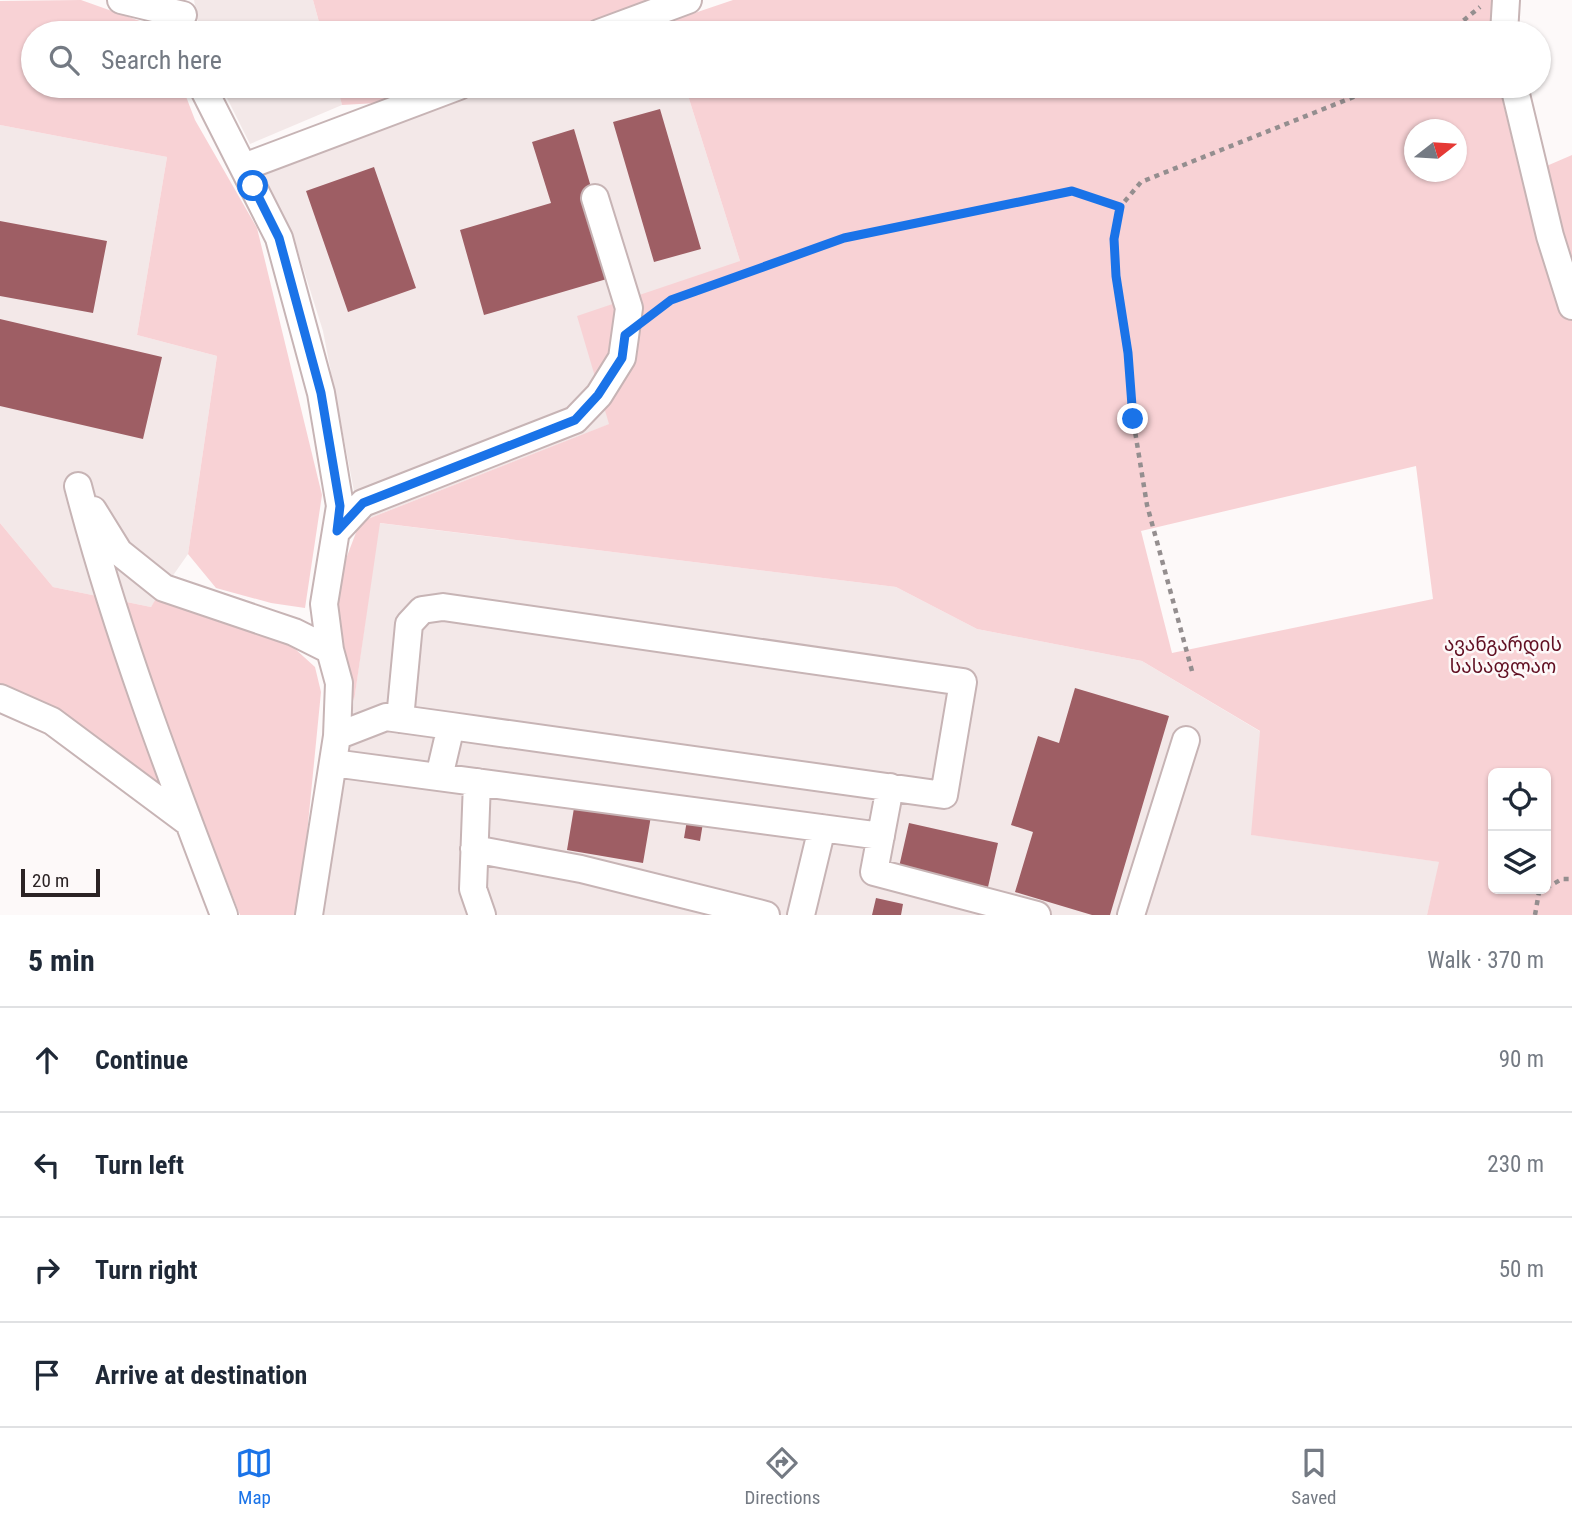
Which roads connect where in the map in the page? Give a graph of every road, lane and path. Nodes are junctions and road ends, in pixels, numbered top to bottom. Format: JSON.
{"nodes":[{"id":1,"x":121,"y":0,"type":"edge"},
{"id":2,"x":688,"y":0,"type":"edge"},
{"id":3,"x":1486,"y":0,"type":"edge"},
{"id":4,"x":1506,"y":0,"type":"edge"},
{"id":5,"x":184,"y":16,"type":"edge"},
{"id":6,"x":631,"y":21,"type":"edge"},
{"id":7,"x":1464,"y":21,"type":"edge"},
{"id":8,"x":1505,"y":21,"type":"edge"},
{"id":9,"x":208,"y":98,"type":"edge"},
{"id":10,"x":427,"y":98,"type":"edge"},
{"id":11,"x":1351,"y":98,"type":"edge"},
{"id":12,"x":1517,"y":98,"type":"edge"},
{"id":13,"x":244,"y":167,"type":"junction"},
{"id":14,"x":595,"y":198,"type":"dead end"},
{"id":15,"x":1120,"y":207,"type":"junction"},
{"id":16,"x":1572,"y":306,"type":"edge"},
{"id":17,"x":625,"y":335,"type":"junction"},
{"id":18,"x":337,"y":531,"type":"junction"},
{"id":19,"x":330,"y":650,"type":"junction"},
{"id":20,"x":1192,"y":671,"type":"dead end"},
{"id":21,"x":0,"y":698,"type":"edge"},
{"id":22,"x":400,"y":719,"type":"junction"},
{"id":23,"x":451,"y":726,"type":"junction"},
{"id":24,"x":337,"y":736,"type":"junction"},
{"id":25,"x":1186,"y":740,"type":"dead end"},
{"id":26,"x":333,"y":763,"type":"junction"},
{"id":27,"x":439,"y":777,"type":"junction"},
{"id":28,"x":477,"y":782,"type":"junction"},
{"id":29,"x":890,"y":787,"type":"junction"},
{"id":30,"x":189,"y":824,"type":"junction"},
{"id":31,"x":822,"y":828,"type":"junction"},
{"id":32,"x":881,"y":836,"type":"junction"},
{"id":33,"x":474,"y":849,"type":"junction"},
{"id":34,"x":1572,"y":879,"type":"edge"},
{"id":35,"x":1551,"y":885,"type":"edge"},
{"id":36,"x":1539,"y":894,"type":"edge"},
{"id":37,"x":224,"y":915,"type":"edge"},
{"id":38,"x":309,"y":915,"type":"edge"},
{"id":39,"x":482,"y":915,"type":"edge"},
{"id":40,"x":766,"y":915,"type":"edge"},
{"id":41,"x":801,"y":915,"type":"edge"},
{"id":42,"x":1037,"y":915,"type":"edge"},
{"id":43,"x":1131,"y":915,"type":"edge"},
{"id":44,"x":1535,"y":915,"type":"edge"}],
"edges":[{"from":1,"to":5,"type":"street"},
{"from":2,"to":6,"type":"street"},
{"from":3,"to":7,"type":"path"},
{"from":4,"to":8,"type":"street"},
{"from":9,"to":13,"type":"street"},
{"from":10,"to":13,"type":"street"},
{"from":11,"to":15,"type":"path"},
{"from":12,"to":16,"type":"street"},
{"from":13,"to":18,"type":"street"},
{"from":14,"to":17,"type":"street"},
{"from":15,"to":17,"type":"path"},
{"from":15,"to":20,"type":"path"},
{"from":17,"to":18,"type":"street"},
{"from":18,"to":19,"type":"street"},
{"from":19,"to":24,"type":"street"},
{"from":19,"to":30,"type":"street"},
{"from":21,"to":30,"type":"street"},
{"from":22,"to":23,"type":"street"},
{"from":22,"to":24,"type":"street"},
{"from":22,"to":29,"type":"street"},
{"from":23,"to":27,"type":"street"},
{"from":23,"to":29,"type":"street"},
{"from":24,"to":26,"type":"street"},
{"from":25,"to":43,"type":"street"},
{"from":26,"to":27,"type":"street"},
{"from":26,"to":38,"type":"street"},
{"from":27,"to":28,"type":"street"},
{"from":28,"to":31,"type":"street"},
{"from":28,"to":33,"type":"street"},
{"from":29,"to":32,"type":"street"},
{"from":30,"to":37,"type":"street"},
{"from":31,"to":32,"type":"street"},
{"from":31,"to":41,"type":"street"},
{"from":32,"to":42,"type":"street"},
{"from":33,"to":39,"type":"street"},
{"from":33,"to":40,"type":"street"},
{"from":34,"to":35,"type":"path"},
{"from":36,"to":44,"type":"path"}]}
